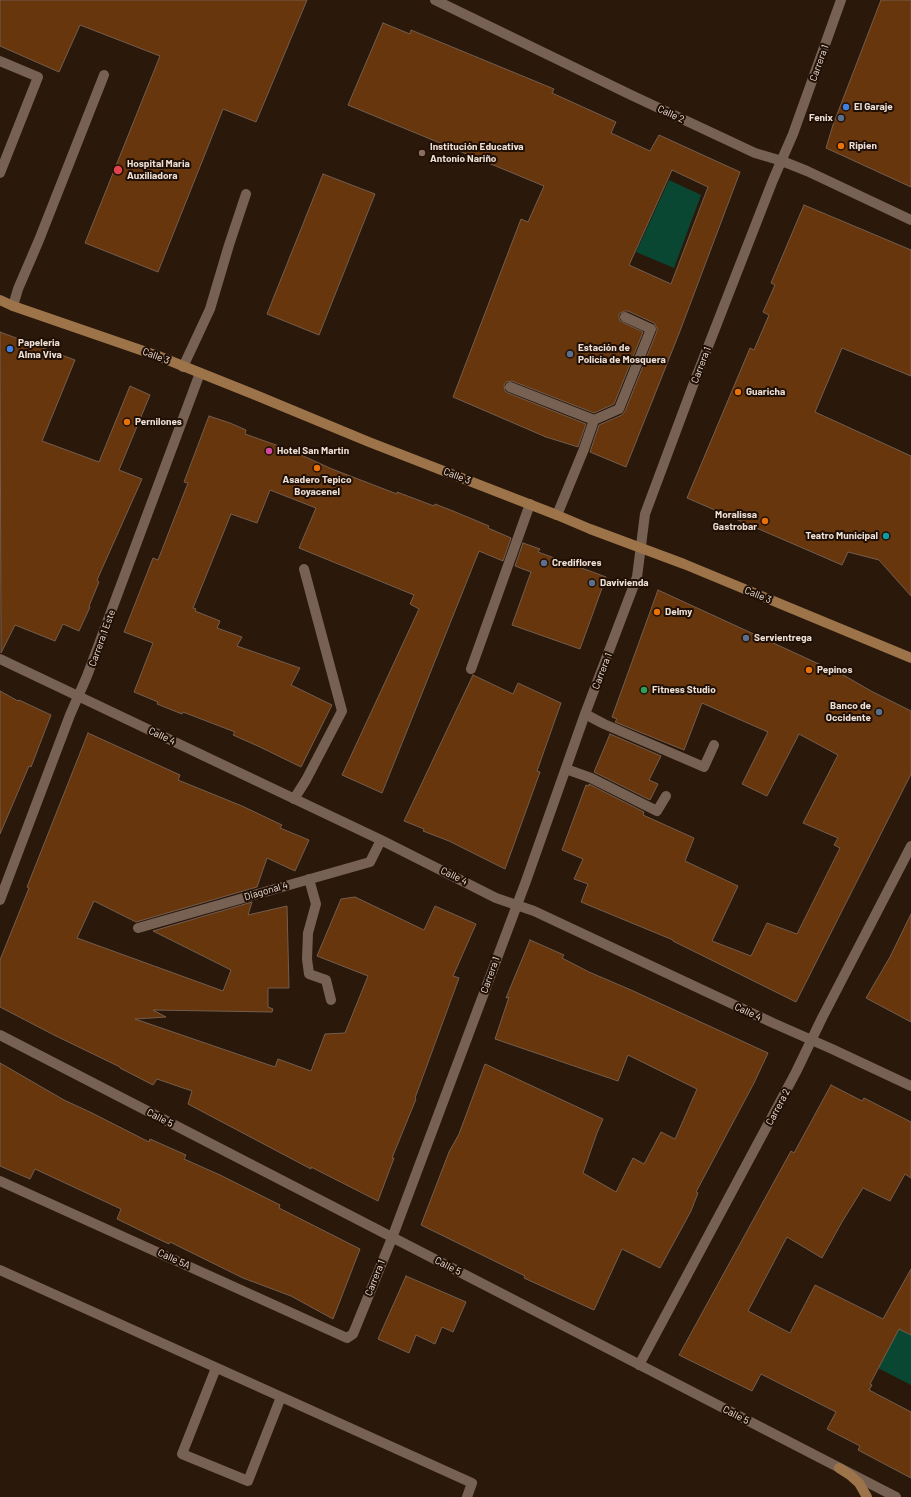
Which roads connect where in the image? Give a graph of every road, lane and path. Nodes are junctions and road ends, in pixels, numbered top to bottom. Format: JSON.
{"nodes":[{"id":1,"x":435,"y":0,"type":"edge"},
{"id":2,"x":841,"y":0,"type":"edge"},
{"id":3,"x":0,"y":61,"type":"edge"},
{"id":4,"x":104,"y":75,"type":"dead end"},
{"id":5,"x":782,"y":161,"type":"junction"},
{"id":6,"x":0,"y":173,"type":"edge"},
{"id":7,"x":246,"y":194,"type":"dead end"},
{"id":8,"x":911,"y":220,"type":"edge"},
{"id":9,"x":0,"y":300,"type":"edge"},
{"id":10,"x":13,"y":306,"type":"junction"},
{"id":11,"x":625,"y":317,"type":"dead end"},
{"id":12,"x":183,"y":367,"type":"junction"},
{"id":13,"x":200,"y":373,"type":"junction"},
{"id":14,"x":510,"y":387,"type":"dead end"},
{"id":15,"x":594,"y":420,"type":"junction"},
{"id":16,"x":530,"y":504,"type":"junction"},
{"id":17,"x":557,"y":515,"type":"junction"},
{"id":18,"x":641,"y":548,"type":"junction"},
{"id":19,"x":304,"y":569,"type":"dead end"},
{"id":20,"x":911,"y":658,"type":"edge"},
{"id":21,"x":0,"y":659,"type":"edge"},
{"id":22,"x":471,"y":669,"type":"dead end"},
{"id":23,"x":79,"y":697,"type":"junction"},
{"id":24,"x":585,"y":714,"type":"junction"},
{"id":25,"x":714,"y":745,"type":"dead end"},
{"id":26,"x":566,"y":769,"type":"junction"},
{"id":27,"x":666,"y":796,"type":"dead end"},
{"id":28,"x":294,"y":798,"type":"junction"},
{"id":29,"x":381,"y":840,"type":"junction"},
{"id":30,"x":911,"y":846,"type":"edge"},
{"id":31,"x":309,"y":879,"type":"junction"},
{"id":32,"x":0,"y":900,"type":"edge"},
{"id":33,"x":517,"y":905,"type":"junction"},
{"id":34,"x":138,"y":928,"type":"dead end"},
{"id":35,"x":331,"y":1000,"type":"dead end"},
{"id":36,"x":0,"y":1035,"type":"edge"},
{"id":37,"x":812,"y":1041,"type":"junction"},
{"id":38,"x":911,"y":1086,"type":"edge"},
{"id":39,"x":0,"y":1181,"type":"edge"},
{"id":40,"x":392,"y":1238,"type":"junction"},
{"id":41,"x":0,"y":1270,"type":"edge"},
{"id":42,"x":347,"y":1338,"type":"joint"},
{"id":43,"x":639,"y":1365,"type":"junction"},
{"id":44,"x":216,"y":1368,"type":"junction"},
{"id":45,"x":281,"y":1397,"type":"junction"},
{"id":46,"x":839,"y":1468,"type":"junction"},
{"id":47,"x":467,"y":1497,"type":"edge"},
{"id":48,"x":868,"y":1497,"type":"edge"},
{"id":49,"x":896,"y":1497,"type":"edge"}],
"edges":[{"from":1,"to":5,"type":"street","name":"Calle 2"},
{"from":2,"to":5,"type":"street","name":"Carrera 1"},
{"from":3,"to":6,"type":"street"},
{"from":4,"to":10,"type":"street"},
{"from":5,"to":8,"type":"street","name":"Calle 2"},
{"from":5,"to":18,"type":"street","name":"Carrera 1"},
{"from":7,"to":12,"type":"street"},
{"from":9,"to":10,"type":"main road","name":"Calle 3"},
{"from":10,"to":12,"type":"main road","name":"Calle 3"},
{"from":11,"to":15,"type":"street"},
{"from":12,"to":13,"type":"main road","name":"Calle 3"},
{"from":13,"to":16,"type":"main road","name":"Calle 3"},
{"from":13,"to":23,"type":"street","name":"Carrera 1 Este"},
{"from":14,"to":15,"type":"street"},
{"from":15,"to":17,"type":"street"},
{"from":16,"to":17,"type":"main road","name":"Calle 3"},
{"from":16,"to":22,"type":"street"},
{"from":17,"to":18,"type":"main road","name":"Calle 3"},
{"from":18,"to":20,"type":"main road","name":"Calle 3"},
{"from":18,"to":24,"type":"street","name":"Carrera 1"},
{"from":19,"to":28,"type":"street"},
{"from":21,"to":23,"type":"street","name":"Calle 4"},
{"from":23,"to":28,"type":"street","name":"Calle 4"},
{"from":23,"to":32,"type":"street","name":"Carrera 1 Este"},
{"from":24,"to":25,"type":"street"},
{"from":24,"to":26,"type":"street","name":"Carrera 1"},
{"from":26,"to":27,"type":"street"},
{"from":26,"to":33,"type":"street","name":"Carrera 1"},
{"from":28,"to":29,"type":"street","name":"Calle 4"},
{"from":29,"to":31,"type":"street","name":"Diagonal 4"},
{"from":29,"to":33,"type":"street","name":"Calle 4"},
{"from":30,"to":37,"type":"street","name":"Carrera 2"},
{"from":31,"to":34,"type":"street","name":"Diagonal 4"},
{"from":31,"to":35,"type":"street"},
{"from":33,"to":37,"type":"street","name":"Calle 4"},
{"from":33,"to":40,"type":"street","name":"Carrera 1"},
{"from":36,"to":40,"type":"street","name":"Calle 5"},
{"from":37,"to":38,"type":"street","name":"Calle 4"},
{"from":37,"to":43,"type":"street","name":"Carrera 2"},
{"from":39,"to":42,"type":"street","name":"Calle 5A"},
{"from":40,"to":42,"type":"street","name":"Carrera 1"},
{"from":40,"to":43,"type":"street","name":"Calle 5"},
{"from":41,"to":44,"type":"street"},
{"from":43,"to":46,"type":"street","name":"Calle 5"},
{"from":44,"to":45,"type":"street"},
{"from":44,"to":45,"type":"street"},
{"from":45,"to":47,"type":"street"},
{"from":46,"to":48,"type":"main road"},
{"from":46,"to":49,"type":"street","name":"Calle 5"}]}
